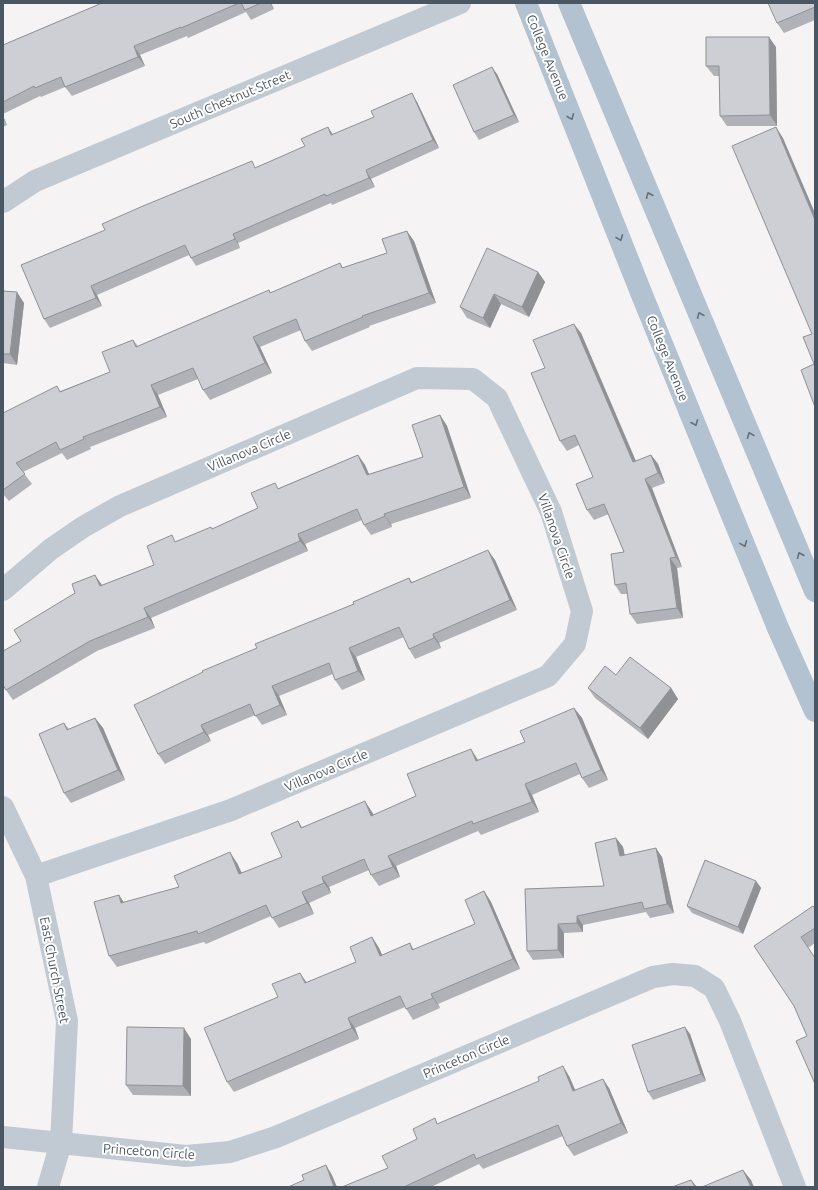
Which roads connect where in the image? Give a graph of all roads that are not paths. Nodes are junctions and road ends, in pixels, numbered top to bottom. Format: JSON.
{"nodes":[{"id":1,"x":460,"y":3,"type":"edge"},
{"id":2,"x":526,"y":3,"type":"edge"},
{"id":3,"x":569,"y":3,"type":"edge"},
{"id":4,"x":3,"y":202,"type":"edge"},
{"id":5,"x":3,"y":590,"type":"edge"},
{"id":6,"x":815,"y":591,"type":"edge"},
{"id":7,"x":815,"y":711,"type":"edge"},
{"id":8,"x":3,"y":807,"type":"edge"},
{"id":9,"x":36,"y":876,"type":"junction"},
{"id":10,"x":3,"y":1137,"type":"edge"},
{"id":11,"x":61,"y":1143,"type":"junction"},
{"id":12,"x":48,"y":1187,"type":"edge"},
{"id":13,"x":795,"y":1187,"type":"edge"}],
"edges":[{"from":1,"to":4,"type":"street","name":"South Chestnut Street"},
{"from":2,"to":7,"type":"main road","name":"College Avenue","one_way":true},
{"from":6,"to":3,"type":"main road","one_way":true},
{"from":5,"to":9,"type":"street","name":"Villanova Circle"},
{"from":8,"to":9,"type":"street","name":"East Church Street"},
{"from":9,"to":11,"type":"street","name":"East Church Street"},
{"from":10,"to":11,"type":"street","name":"Princeton Circle"},
{"from":11,"to":12,"type":"street","name":"East Church Street"},
{"from":11,"to":13,"type":"street","name":"Princeton Circle"}]}
